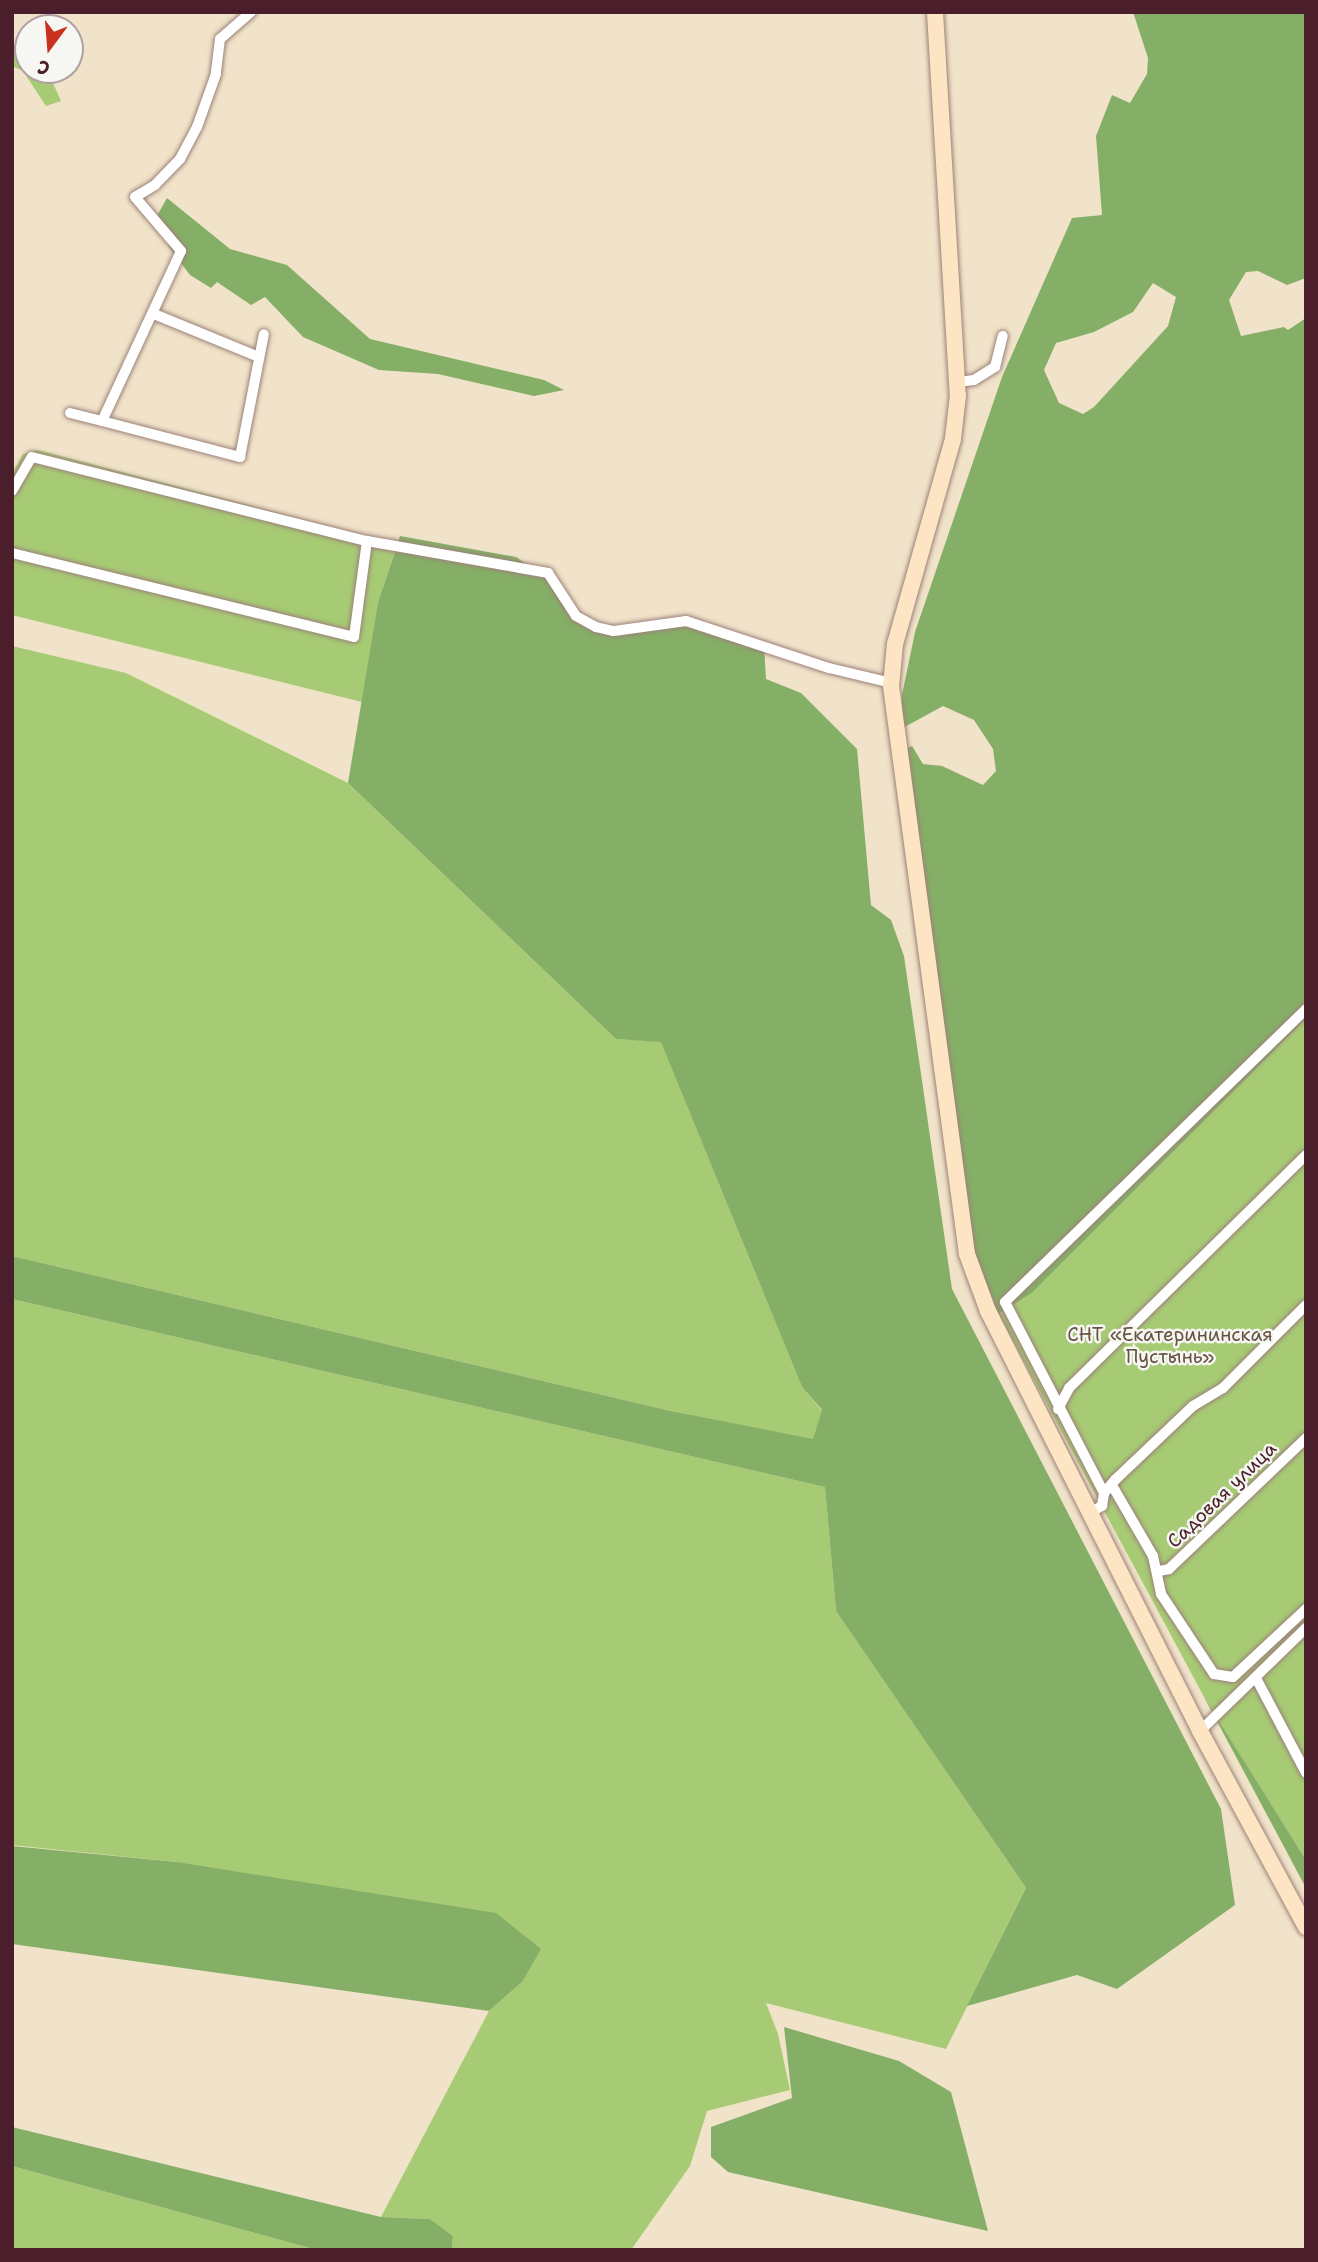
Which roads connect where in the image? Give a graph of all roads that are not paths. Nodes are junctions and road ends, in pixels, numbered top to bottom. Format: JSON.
{"nodes":[{"id":1,"x":251,"y":12,"type":"edge"},
{"id":2,"x":936,"y":12,"type":"edge"},
{"id":3,"x":154,"y":314,"type":"junction"},
{"id":4,"x":264,"y":334,"type":"dead end"},
{"id":5,"x":1003,"y":336,"type":"dead end"},
{"id":6,"x":259,"y":357,"type":"junction"},
{"id":7,"x":958,"y":382,"type":"junction"},
{"id":8,"x":71,"y":413,"type":"dead end"},
{"id":9,"x":102,"y":422,"type":"junction"},
{"id":10,"x":12,"y":491,"type":"edge"},
{"id":11,"x":367,"y":541,"type":"junction"},
{"id":12,"x":12,"y":553,"type":"edge"},
{"id":13,"x":891,"y":682,"type":"junction"},
{"id":14,"x":1306,"y":1009,"type":"edge"},
{"id":15,"x":1306,"y":1155,"type":"edge"},
{"id":16,"x":1004,"y":1302,"type":"junction"},
{"id":17,"x":1306,"y":1304,"type":"edge"},
{"id":18,"x":993,"y":1321,"type":"junction"},
{"id":19,"x":1058,"y":1409,"type":"junction"},
{"id":20,"x":1306,"y":1438,"type":"edge"},
{"id":21,"x":1109,"y":1490,"type":"junction"},
{"id":22,"x":1091,"y":1512,"type":"junction"},
{"id":23,"x":1158,"y":1571,"type":"junction"},
{"id":24,"x":1306,"y":1609,"type":"edge"},
{"id":25,"x":1306,"y":1628,"type":"edge"},
{"id":26,"x":1256,"y":1678,"type":"junction"},
{"id":27,"x":1200,"y":1731,"type":"junction"},
{"id":28,"x":1306,"y":1742,"type":"edge"},
{"id":29,"x":1296,"y":1752,"type":"junction"},
{"id":30,"x":1306,"y":1773,"type":"edge"},
{"id":31,"x":1306,"y":1927,"type":"edge"}],
"edges":[{"from":1,"to":3,"type":"street"},
{"from":2,"to":7,"type":"main road"},
{"from":3,"to":6,"type":"street"},
{"from":3,"to":9,"type":"street"},
{"from":4,"to":6,"type":"street"},
{"from":5,"to":7,"type":"street"},
{"from":6,"to":9,"type":"street"},
{"from":7,"to":13,"type":"main road"},
{"from":8,"to":9,"type":"street"},
{"from":10,"to":11,"type":"street"},
{"from":11,"to":12,"type":"street"},
{"from":11,"to":13,"type":"street"},
{"from":13,"to":18,"type":"main road"},
{"from":14,"to":16,"type":"street"},
{"from":15,"to":19,"type":"street"},
{"from":16,"to":18,"type":"street"},
{"from":16,"to":19,"type":"street"},
{"from":17,"to":21,"type":"street"},
{"from":18,"to":22,"type":"main road"},
{"from":19,"to":21,"type":"street"},
{"from":20,"to":23,"type":"street","name":"Садовая улица"},
{"from":21,"to":22,"type":"street"},
{"from":21,"to":23,"type":"street"},
{"from":22,"to":27,"type":"main road"},
{"from":23,"to":24,"type":"street"},
{"from":25,"to":26,"type":"street"},
{"from":26,"to":27,"type":"street"},
{"from":26,"to":29,"type":"street"},
{"from":27,"to":31,"type":"main road"},
{"from":28,"to":29,"type":"street"},
{"from":29,"to":30,"type":"street"}]}
